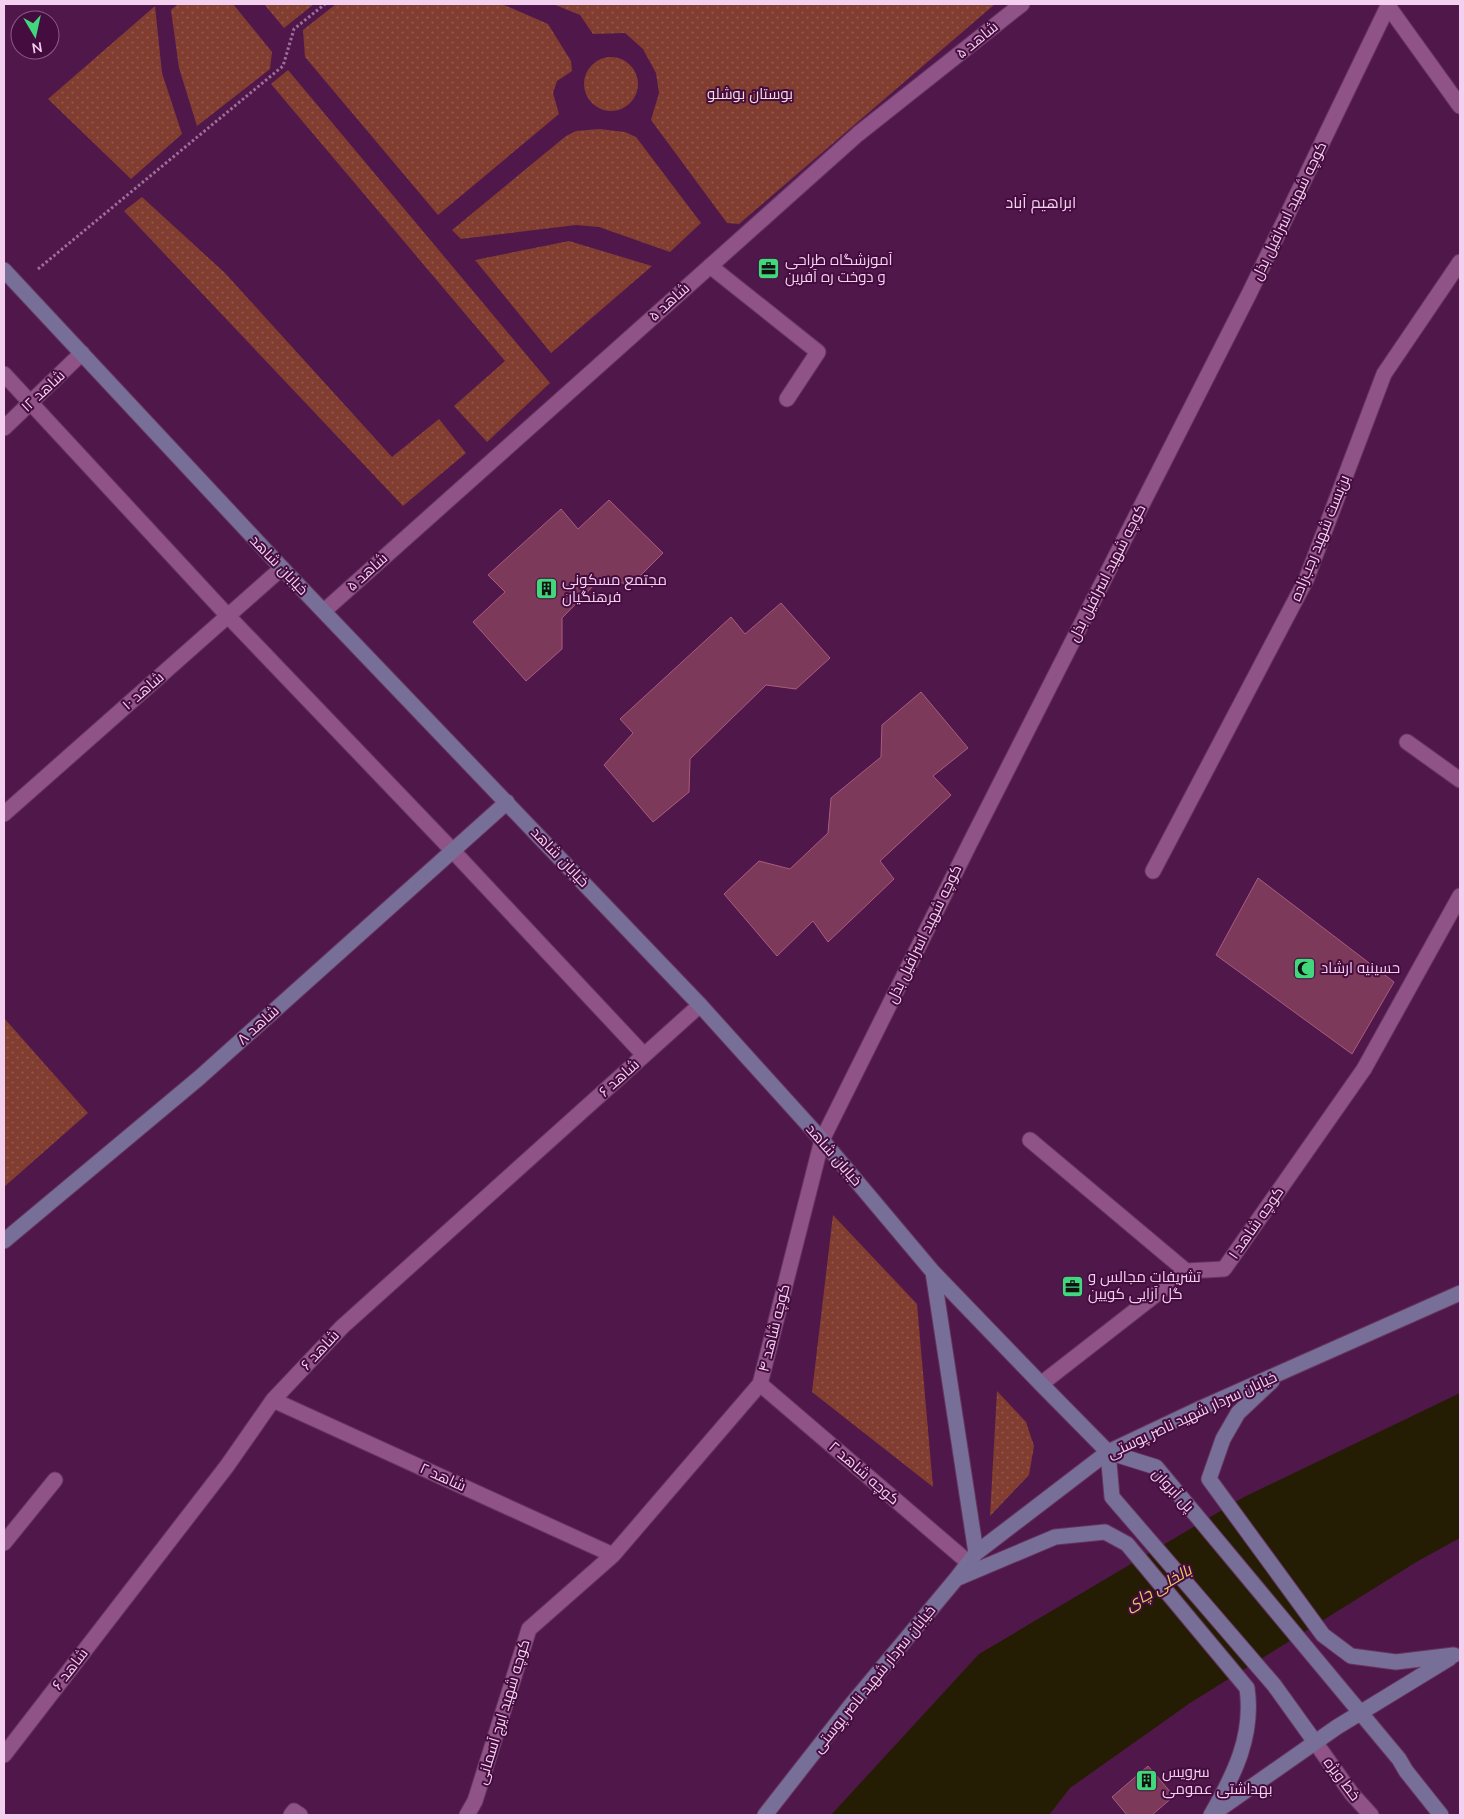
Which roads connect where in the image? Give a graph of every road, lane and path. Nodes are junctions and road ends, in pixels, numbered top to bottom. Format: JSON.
{"nodes":[{"id":1,"x":325,"y":4,"type":"edge"},
{"id":2,"x":1022,"y":4,"type":"edge"},
{"id":3,"x":1387,"y":4,"type":"edge"},
{"id":4,"x":1460,"y":106,"type":"edge"},
{"id":5,"x":1460,"y":262,"type":"edge"},
{"id":6,"x":710,"y":266,"type":"junction"},
{"id":7,"x":4,"y":270,"type":"edge"},
{"id":8,"x":19,"y":285,"type":"junction"},
{"id":9,"x":82,"y":354,"type":"junction"},
{"id":10,"x":4,"y":374,"type":"edge"},
{"id":11,"x":787,"y":399,"type":"dead end"},
{"id":12,"x":31,"y":402,"type":"junction"},
{"id":13,"x":4,"y":428,"type":"edge"},
{"id":14,"x":282,"y":568,"type":"junction"},
{"id":15,"x":324,"y":611,"type":"junction"},
{"id":16,"x":228,"y":616,"type":"junction"},
{"id":17,"x":1407,"y":742,"type":"dead end"},
{"id":18,"x":1460,"y":780,"type":"edge"},
{"id":19,"x":507,"y":802,"type":"junction"},
{"id":20,"x":4,"y":814,"type":"edge"},
{"id":21,"x":453,"y":850,"type":"junction"},
{"id":22,"x":1153,"y":871,"type":"dead end"},
{"id":23,"x":1460,"y":896,"type":"edge"},
{"id":24,"x":700,"y":1005,"type":"junction"},
{"id":25,"x":644,"y":1055,"type":"junction"},
{"id":26,"x":822,"y":1140,"type":"junction"},
{"id":27,"x":1030,"y":1140,"type":"dead end"},
{"id":28,"x":4,"y":1240,"type":"edge"},
{"id":29,"x":1186,"y":1271,"type":"junction"},
{"id":30,"x":933,"y":1272,"type":"junction"},
{"id":31,"x":1460,"y":1293,"type":"edge"},
{"id":32,"x":1280,"y":1374,"type":"junction"},
{"id":33,"x":760,"y":1384,"type":"junction"},
{"id":34,"x":1041,"y":1384,"type":"junction"},
{"id":35,"x":273,"y":1400,"type":"junction"},
{"id":36,"x":1108,"y":1452,"type":"junction"},
{"id":37,"x":55,"y":1480,"type":"dead end"},
{"id":38,"x":4,"y":1542,"type":"edge"},
{"id":39,"x":613,"y":1555,"type":"junction"},
{"id":40,"x":972,"y":1558,"type":"junction"},
{"id":41,"x":956,"y":1579,"type":"junction"},
{"id":42,"x":1457,"y":1653,"type":"edge"},
{"id":43,"x":1361,"y":1712,"type":"junction"},
{"id":44,"x":1314,"y":1742,"type":"junction"},
{"id":45,"x":5,"y":1751,"type":"edge"},
{"id":46,"x":291,"y":1815,"type":"edge"},
{"id":47,"x":300,"y":1815,"type":"edge"},
{"id":48,"x":466,"y":1815,"type":"edge"},
{"id":49,"x":765,"y":1815,"type":"edge"},
{"id":50,"x":1211,"y":1815,"type":"edge"},
{"id":51,"x":1370,"y":1815,"type":"edge"},
{"id":52,"x":1441,"y":1815,"type":"edge"}],
"edges":[{"from":1,"to":8,"type":"path"},
{"from":2,"to":6,"type":"street","name":"شاهد ۵"},
{"from":3,"to":4,"type":"street"},
{"from":3,"to":26,"type":"street","name":"کوچه شهید اسرافیل بذل"},
{"from":5,"to":22,"type":"street","name":"بن‌بست شهید رجب‌زاده"},
{"from":6,"to":11,"type":"street"},
{"from":6,"to":15,"type":"street","name":"شاهد ۵"},
{"from":7,"to":8,"type":"main road","name":"خیابان شاهد"},
{"from":8,"to":9,"type":"main road","name":"خیابان شاهد"},
{"from":9,"to":12,"type":"street","name":"شاهد ۱۲"},
{"from":9,"to":14,"type":"main road","name":"خیابان شاهد"},
{"from":10,"to":12,"type":"street"},
{"from":12,"to":13,"type":"street","name":"شاهد ۱۲"},
{"from":12,"to":16,"type":"street"},
{"from":14,"to":15,"type":"main road","name":"خیابان شاهد"},
{"from":14,"to":16,"type":"street","name":"شاهد ۱۰"},
{"from":15,"to":19,"type":"main road","name":"خیابان شاهد"},
{"from":16,"to":20,"type":"street","name":"شاهد ۱۰"},
{"from":16,"to":21,"type":"street"},
{"from":17,"to":18,"type":"street"},
{"from":19,"to":21,"type":"main road","name":"شاهد ۸"},
{"from":19,"to":24,"type":"main road","name":"خیابان شاهد"},
{"from":21,"to":25,"type":"street"},
{"from":21,"to":28,"type":"main road","name":"شاهد ۸"},
{"from":23,"to":29,"type":"street","name":"کوچه شاهد ۱"},
{"from":24,"to":25,"type":"street","name":"شاهد ۶"},
{"from":24,"to":26,"type":"main road","name":"خیابان شاهد"},
{"from":25,"to":35,"type":"street","name":"شاهد ۶"},
{"from":26,"to":30,"type":"main road","name":"خیابان شاهد"},
{"from":26,"to":33,"type":"street","name":"کوچه شاهد ۴"},
{"from":27,"to":29,"type":"street"},
{"from":29,"to":34,"type":"street"},
{"from":30,"to":34,"type":"main road","name":"خیابان شاهد"},
{"from":30,"to":40,"type":"main road"},
{"from":31,"to":32,"type":"main road","name":"خیابان سردار شهید ناصر پوستی"},
{"from":32,"to":36,"type":"main road","name":"خیابان سردار شهید ناصر پوستی"},
{"from":32,"to":42,"type":"main road"},
{"from":33,"to":39,"type":"street","name":"کوچه شاهد ۴"},
{"from":33,"to":40,"type":"street","name":"کوچه شاهد ۲"},
{"from":34,"to":36,"type":"main road","name":"خیابان شاهد"},
{"from":35,"to":39,"type":"street","name":"شاهد ۲"},
{"from":35,"to":45,"type":"street","name":"شاهد ۶"},
{"from":36,"to":40,"type":"main road","name":"خیابان سردار شهید ناصر پوستی"},
{"from":36,"to":43,"type":"main road","name":"پل آبروان"},
{"from":36,"to":44,"type":"main road"},
{"from":37,"to":38,"type":"street"},
{"from":39,"to":48,"type":"street","name":"کوچه شهید ایرج آسمانی"},
{"from":40,"to":41,"type":"main road","name":"خیابان سردار شهید ناصر پوستی"},
{"from":41,"to":49,"type":"main road","name":"خیابان سردار شهید ناصر پوستی"},
{"from":41,"to":50,"type":"main road"},
{"from":42,"to":43,"type":"main road"},
{"from":43,"to":44,"type":"main road"},
{"from":43,"to":52,"type":"main road","name":"پل آبروان"},
{"from":44,"to":50,"type":"main road"},
{"from":44,"to":51,"type":"street","name":"خط ویژه"},
{"from":46,"to":47,"type":"street"}]}
